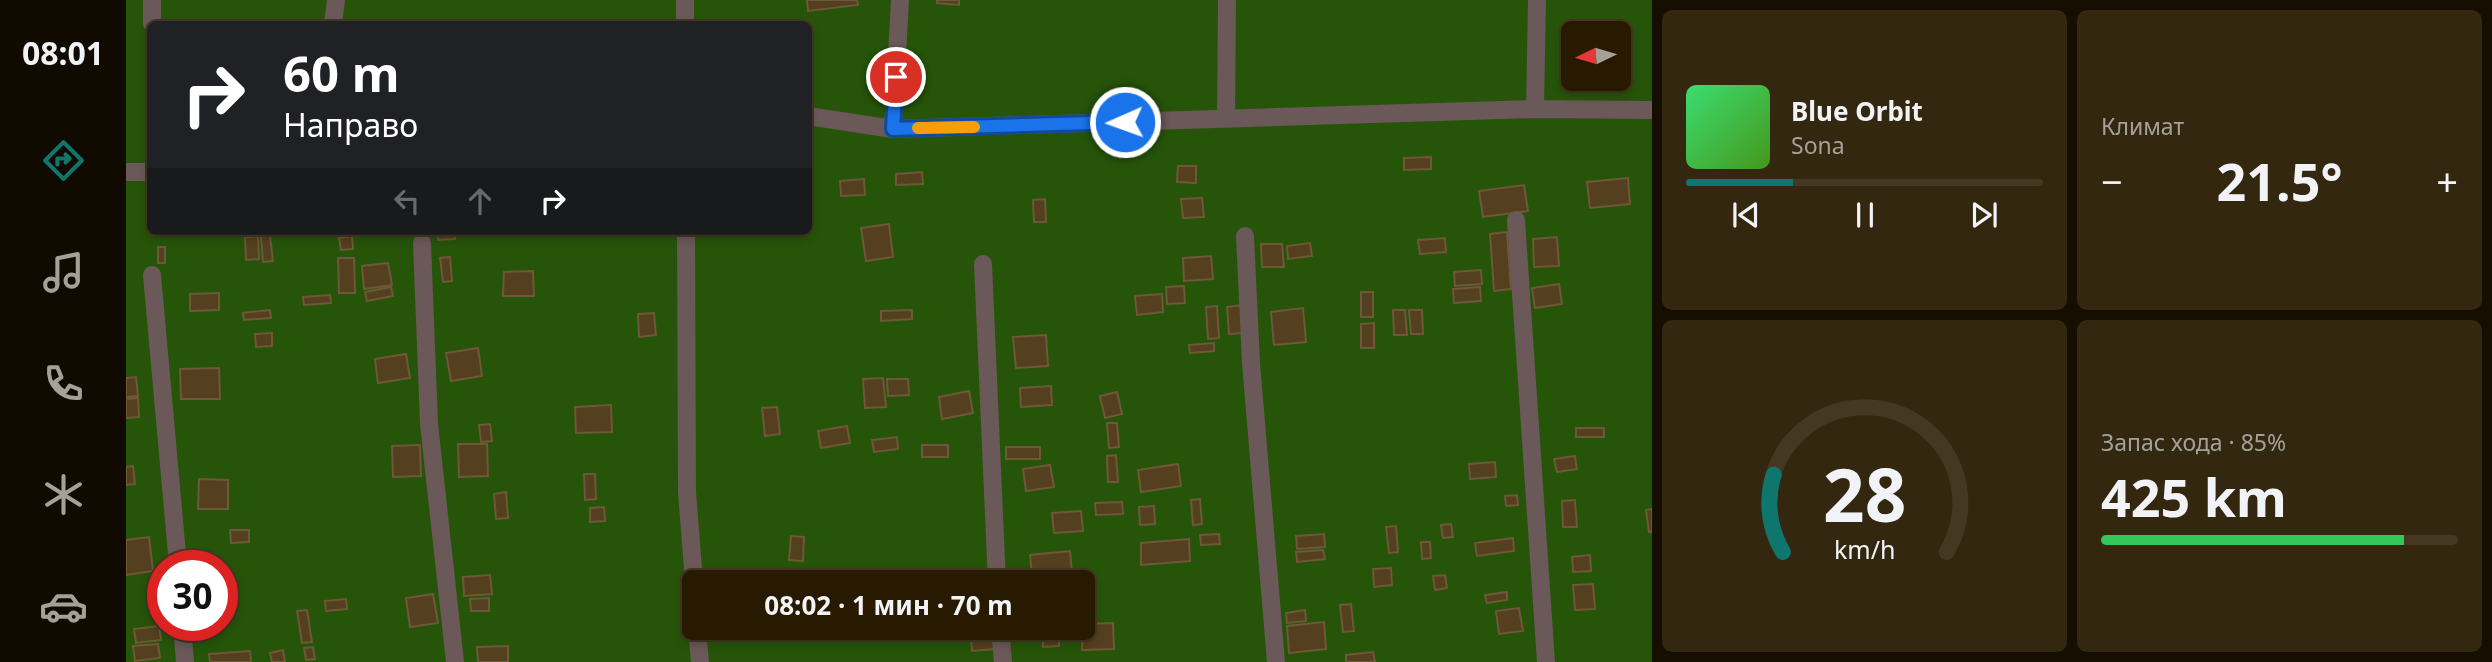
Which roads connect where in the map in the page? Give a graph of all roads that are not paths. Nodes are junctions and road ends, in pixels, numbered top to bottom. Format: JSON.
{"nodes":[{"id":1,"x":152,"y":0,"type":"edge"},
{"id":2,"x":336,"y":0,"type":"edge"},
{"id":3,"x":685,"y":0,"type":"edge"},
{"id":4,"x":900,"y":0,"type":"edge"},
{"id":5,"x":1227,"y":0,"type":"edge"},
{"id":6,"x":1537,"y":0,"type":"edge"},
{"id":7,"x":152,"y":21,"type":"edge"},
{"id":8,"x":333,"y":21,"type":"edge"},
{"id":9,"x":685,"y":21,"type":"edge"},
{"id":10,"x":1535,"y":109,"type":"junction"},
{"id":11,"x":1652,"y":110,"type":"edge"},
{"id":12,"x":812,"y":117,"type":"edge"},
{"id":13,"x":1226,"y":118,"type":"junction"},
{"id":14,"x":893,"y":129,"type":"junction"},
{"id":15,"x":126,"y":172,"type":"edge"},
{"id":16,"x":147,"y":172,"type":"edge"},
{"id":17,"x":1516,"y":220,"type":"dead end"},
{"id":18,"x":685,"y":235,"type":"edge"},
{"id":19,"x":1245,"y":236,"type":"dead end"},
{"id":20,"x":422,"y":243,"type":"dead end"},
{"id":21,"x":984,"y":264,"type":"dead end"},
{"id":22,"x":152,"y":275,"type":"dead end"},
{"id":23,"x":177,"y":550,"type":"edge"},
{"id":24,"x":693,"y":570,"type":"edge"},
{"id":25,"x":996,"y":570,"type":"edge"},
{"id":26,"x":698,"y":640,"type":"edge"},
{"id":27,"x":1001,"y":640,"type":"edge"},
{"id":28,"x":183,"y":641,"type":"edge"},
{"id":29,"x":185,"y":662,"type":"edge"},
{"id":30,"x":455,"y":662,"type":"edge"},
{"id":31,"x":700,"y":662,"type":"edge"},
{"id":32,"x":1003,"y":662,"type":"edge"},
{"id":33,"x":1276,"y":662,"type":"edge"},
{"id":34,"x":1546,"y":662,"type":"edge"}],
"edges":[{"from":1,"to":7,"type":"street"},
{"from":2,"to":8,"type":"street"},
{"from":3,"to":9,"type":"street"},
{"from":4,"to":14,"type":"street"},
{"from":5,"to":13,"type":"street"},
{"from":6,"to":10,"type":"street"},
{"from":10,"to":11,"type":"street"},
{"from":10,"to":13,"type":"street"},
{"from":12,"to":14,"type":"street"},
{"from":13,"to":14,"type":"street"},
{"from":15,"to":16,"type":"street"},
{"from":17,"to":34,"type":"street"},
{"from":18,"to":24,"type":"street"},
{"from":19,"to":33,"type":"street"},
{"from":20,"to":30,"type":"street"},
{"from":21,"to":25,"type":"street"},
{"from":22,"to":23,"type":"street"},
{"from":26,"to":31,"type":"street"},
{"from":27,"to":32,"type":"street"},
{"from":28,"to":29,"type":"street"}]}
